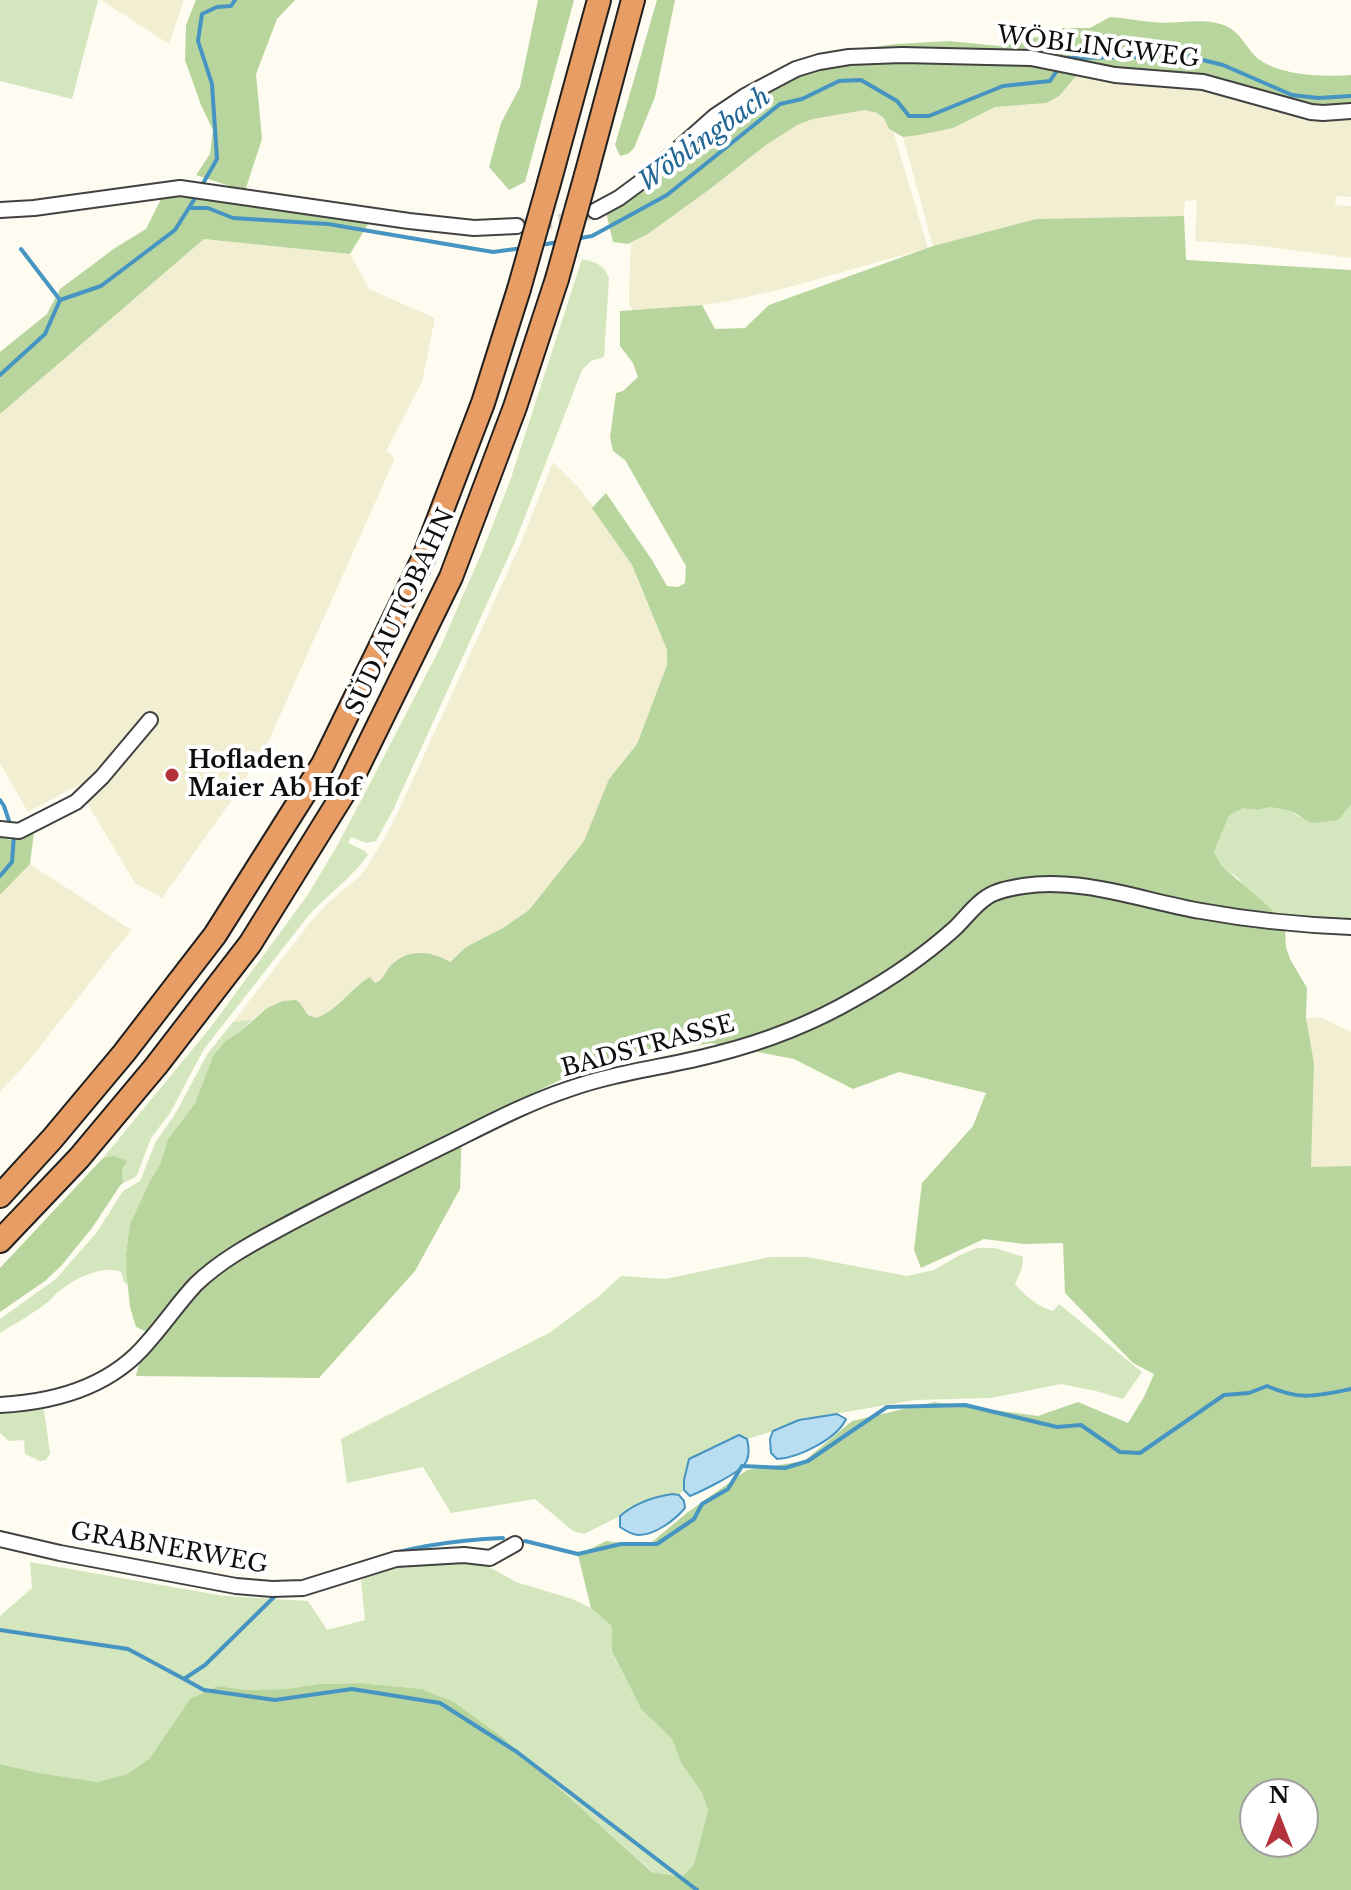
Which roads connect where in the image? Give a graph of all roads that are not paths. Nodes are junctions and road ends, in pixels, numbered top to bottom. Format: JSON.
{"nodes":[{"id":1,"x":599,"y":0,"type":"edge"},
{"id":2,"x":633,"y":0,"type":"edge"},
{"id":3,"x":1351,"y":111,"type":"edge"},
{"id":4,"x":0,"y":210,"type":"edge"},
{"id":5,"x":595,"y":211,"type":"tunnel mouth"},
{"id":6,"x":517,"y":226,"type":"tunnel mouth"},
{"id":7,"x":150,"y":720,"type":"dead end"},
{"id":8,"x":9,"y":830,"type":"edge"},
{"id":9,"x":1351,"y":927,"type":"edge"},
{"id":10,"x":0,"y":1196,"type":"edge"},
{"id":11,"x":0,"y":1241,"type":"edge"},
{"id":12,"x":0,"y":1405,"type":"edge"},
{"id":13,"x":0,"y":1539,"type":"edge"},
{"id":14,"x":515,"y":1544,"type":"dead end"}],
"edges":[{"from":1,"to":10,"type":"highway","name":"SÜD AUTOBAHN","bridge":true},
{"from":2,"to":11,"type":"highway","name":"SÜD AUTOBAHN","bridge":true},
{"from":3,"to":5,"type":"street","name":"WÖBLINGWEG"},
{"from":4,"to":6,"type":"street"},
{"from":7,"to":8,"type":"street"},
{"from":9,"to":12,"type":"street","name":"BADSTRASSE"},
{"from":13,"to":14,"type":"street","name":"GRABNERWEG"}]}
